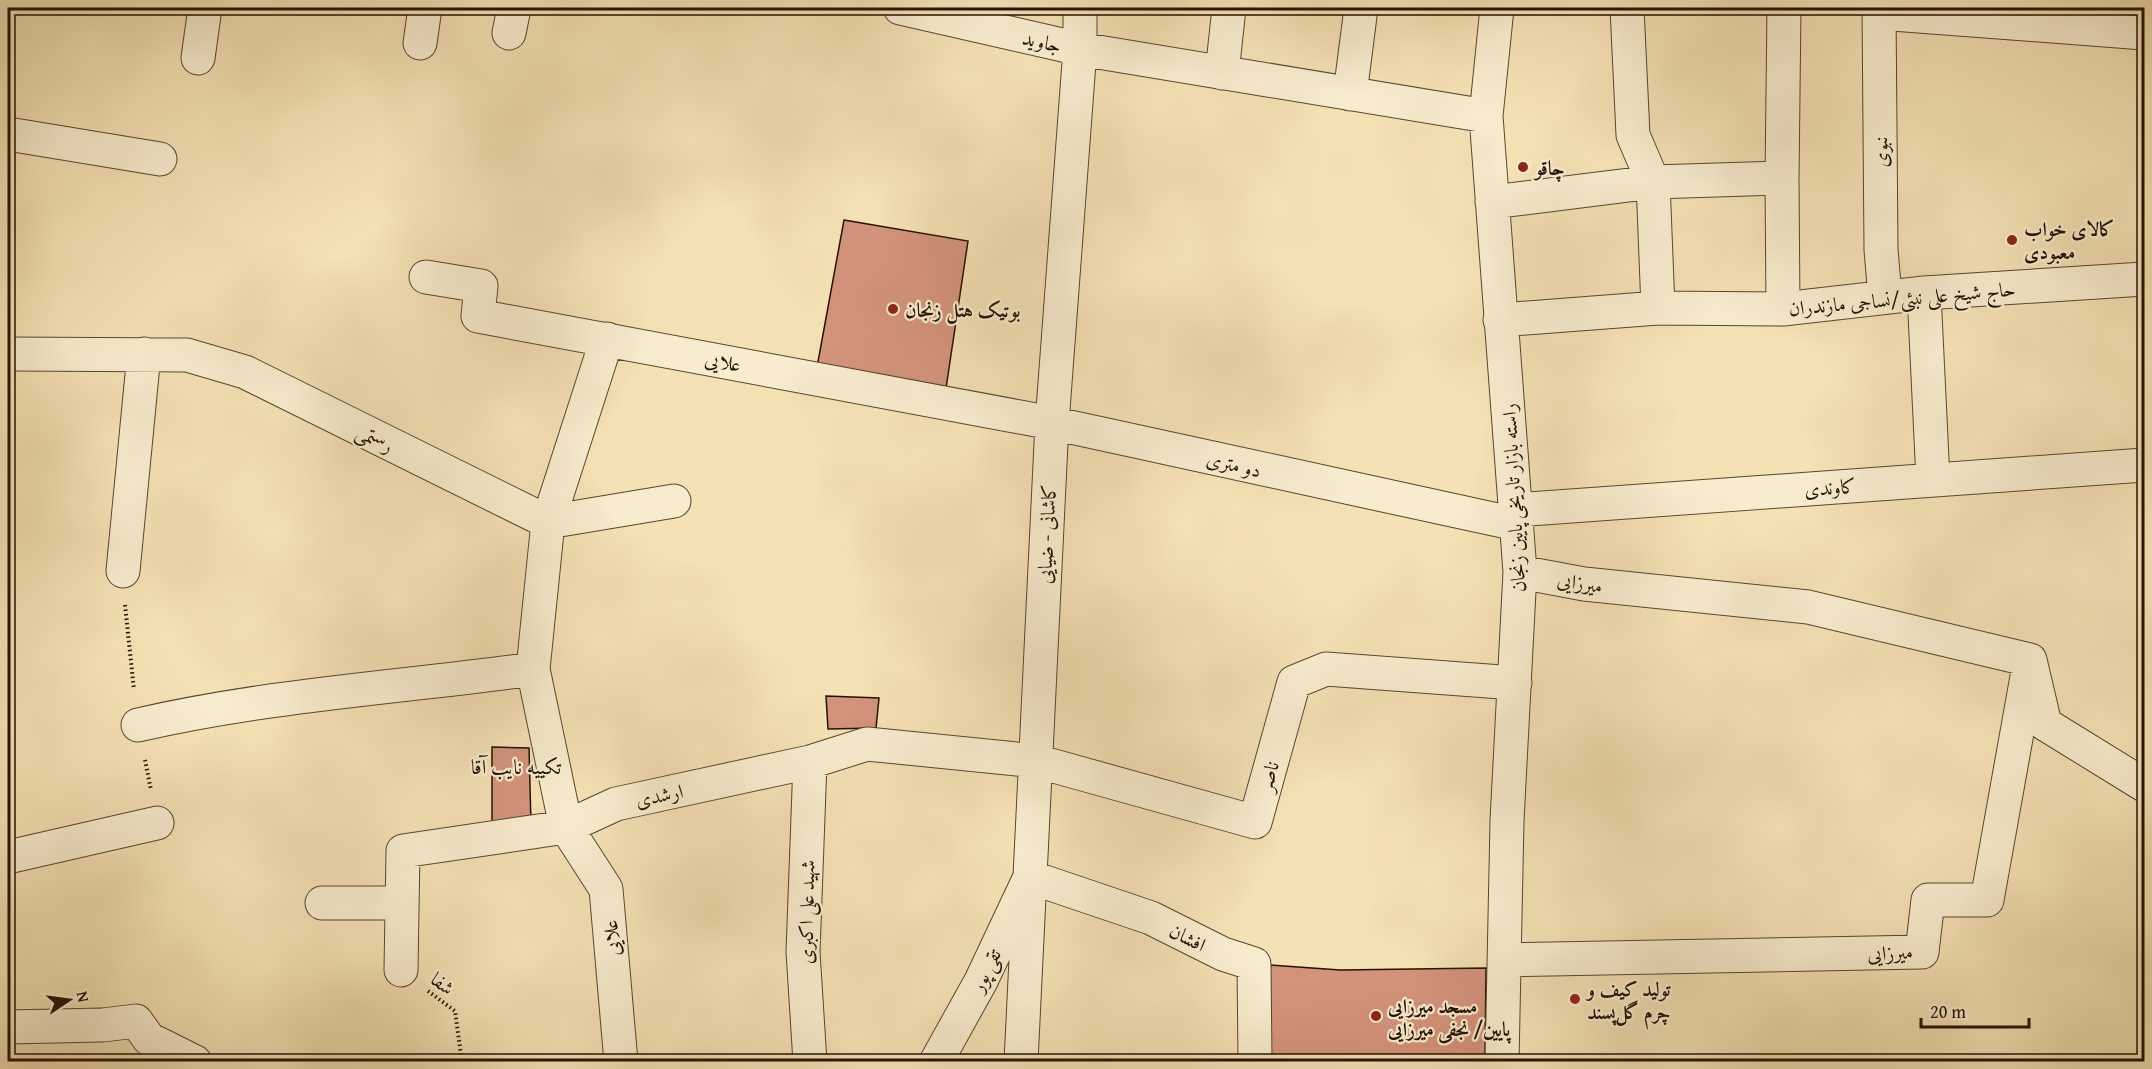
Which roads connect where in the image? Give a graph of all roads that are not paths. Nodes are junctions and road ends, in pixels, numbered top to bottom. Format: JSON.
{"nodes":[{"id":1,"x":205,"y":8,"type":"edge"},
{"id":2,"x":425,"y":8,"type":"edge"},
{"id":3,"x":900,"y":8,"type":"edge"},
{"id":4,"x":1080,"y":8,"type":"edge"},
{"id":5,"x":1229,"y":8,"type":"edge"},
{"id":6,"x":1360,"y":8,"type":"edge"},
{"id":7,"x":1497,"y":8,"type":"edge"},
{"id":8,"x":1627,"y":8,"type":"edge"},
{"id":9,"x":1784,"y":8,"type":"edge"},
{"id":10,"x":1879,"y":10,"type":"edge"},
{"id":11,"x":2145,"y":33,"type":"edge"},
{"id":12,"x":420,"y":43,"type":"dead end"},
{"id":13,"x":1080,"y":49,"type":"junction"},
{"id":14,"x":198,"y":58,"type":"dead end"},
{"id":15,"x":1222,"y":73,"type":"junction"},
{"id":16,"x":1350,"y":94,"type":"junction"},
{"id":17,"x":1486,"y":116,"type":"junction"},
{"id":18,"x":8,"y":134,"type":"edge"},
{"id":19,"x":160,"y":159,"type":"dead end"},
{"id":20,"x":1782,"y":178,"type":"junction"},
{"id":21,"x":1653,"y":182,"type":"junction"},
{"id":22,"x":1492,"y":202,"type":"junction"},
{"id":23,"x":426,"y":277,"type":"dead end"},
{"id":24,"x":2145,"y":279,"type":"edge"},
{"id":25,"x":1924,"y":293,"type":"junction"},
{"id":26,"x":1886,"y":296,"type":"junction"},
{"id":27,"x":1658,"y":308,"type":"junction"},
{"id":28,"x":1783,"y":309,"type":"junction"},
{"id":29,"x":1500,"y":320,"type":"junction"},
{"id":30,"x":607,"y":339,"type":"junction"},
{"id":31,"x":8,"y":354,"type":"edge"},
{"id":32,"x":144,"y":354,"type":"junction"},
{"id":33,"x":1052,"y":423,"type":"junction"},
{"id":34,"x":2145,"y":465,"type":"edge"},
{"id":35,"x":1933,"y":480,"type":"junction"},
{"id":36,"x":674,"y":501,"type":"dead end"},
{"id":37,"x":1516,"y":517,"type":"junction"},
{"id":38,"x":548,"y":522,"type":"junction"},
{"id":39,"x":123,"y":571,"type":"road end"},
{"id":40,"x":1520,"y":572,"type":"junction"},
{"id":41,"x":2030,"y":660,"type":"junction"},
{"id":42,"x":533,"y":669,"type":"junction"},
{"id":43,"x":1515,"y":683,"type":"junction"},
{"id":44,"x":138,"y":725,"type":"road end"},
{"id":45,"x":1036,"y":761,"type":"junction"},
{"id":46,"x":810,"y":762,"type":"junction"},
{"id":47,"x":2145,"y":785,"type":"edge"},
{"id":48,"x":157,"y":823,"type":"road end"},
{"id":49,"x":566,"y":827,"type":"junction"},
{"id":50,"x":8,"y":856,"type":"edge"},
{"id":51,"x":1030,"y":877,"type":"junction"},
{"id":52,"x":322,"y":903,"type":"dead end"},
{"id":53,"x":401,"y":903,"type":"junction"},
{"id":54,"x":1504,"y":960,"type":"junction"},
{"id":55,"x":401,"y":970,"type":"road end"},
{"id":56,"x":8,"y":1027,"type":"edge"},
{"id":57,"x":195,"y":1062,"type":"edge"},
{"id":58,"x":621,"y":1062,"type":"edge"},
{"id":59,"x":810,"y":1062,"type":"edge"},
{"id":60,"x":936,"y":1062,"type":"edge"},
{"id":61,"x":1021,"y":1062,"type":"edge"},
{"id":62,"x":1255,"y":1062,"type":"edge"},
{"id":63,"x":1502,"y":1062,"type":"edge"}],
"edges":[{"from":1,"to":14,"type":"street"},
{"from":2,"to":12,"type":"street"},
{"from":3,"to":13,"type":"street","name":"جاوید"},
{"from":4,"to":13,"type":"street","name":"کاشانی - ضیایی"},
{"from":5,"to":15,"type":"street"},
{"from":6,"to":16,"type":"street"},
{"from":7,"to":17,"type":"street","name":"راسته بازار تاریخی پایین زنجان"},
{"from":8,"to":21,"type":"street"},
{"from":9,"to":20,"type":"street"},
{"from":10,"to":11,"type":"street"},
{"from":10,"to":26,"type":"street","name":"نبوی"},
{"from":13,"to":15,"type":"street","name":"جاوید"},
{"from":13,"to":33,"type":"street","name":"کاشانی - ضیایی"},
{"from":15,"to":16,"type":"street","name":"جاوید"},
{"from":16,"to":17,"type":"street","name":"جاوید"},
{"from":17,"to":22,"type":"street","name":"راسته بازار تاریخی پایین زنجان"},
{"from":18,"to":19,"type":"street"},
{"from":20,"to":21,"type":"street"},
{"from":20,"to":28,"type":"street"},
{"from":21,"to":22,"type":"street"},
{"from":21,"to":27,"type":"street"},
{"from":22,"to":29,"type":"street","name":"راسته بازار تاریخی پایین زنجان"},
{"from":23,"to":30,"type":"street","name":"علایی"},
{"from":24,"to":25,"type":"street","name":"حاج شیخ علی نبئی/نساجی مازندران"},
{"from":25,"to":26,"type":"street","name":"حاج شیخ علی نبئی/نساجی مازندران"},
{"from":25,"to":35,"type":"street"},
{"from":26,"to":28,"type":"street","name":"حاج شیخ علی نبئی/نساجی مازندران"},
{"from":27,"to":28,"type":"street","name":"حاج شیخ علی نبئی/نساجی مازندران"},
{"from":27,"to":29,"type":"street","name":"حاج شیخ علی نبئی/نساجی مازندران"},
{"from":29,"to":37,"type":"street","name":"راسته بازار تاریخی پایین زنجان"},
{"from":30,"to":33,"type":"street","name":"علایی"},
{"from":30,"to":38,"type":"street"},
{"from":31,"to":32,"type":"street","name":"رستمی"},
{"from":32,"to":38,"type":"street","name":"رستمی"},
{"from":32,"to":39,"type":"street"},
{"from":33,"to":37,"type":"street","name":"دو متری"},
{"from":33,"to":45,"type":"street","name":"کاشانی - ضیایی"},
{"from":34,"to":35,"type":"street","name":"کاوندی"},
{"from":35,"to":37,"type":"street","name":"کاوندی"},
{"from":36,"to":38,"type":"street"},
{"from":37,"to":40,"type":"street","name":"راسته بازار تاریخی پایین زنجان"},
{"from":38,"to":42,"type":"street"},
{"from":40,"to":41,"type":"street","name":"میرزایی"},
{"from":40,"to":43,"type":"street","name":"راسته بازار تاریخی پایین زنجان"},
{"from":41,"to":47,"type":"street"},
{"from":41,"to":54,"type":"street","name":"میرزایی"},
{"from":42,"to":44,"type":"street"},
{"from":42,"to":49,"type":"street"},
{"from":43,"to":45,"type":"street","name":"ناصر"},
{"from":43,"to":54,"type":"street","name":"راسته بازار تاریخی پایین زنجان"},
{"from":45,"to":46,"type":"street","name":"ارشدی"},
{"from":45,"to":51,"type":"street","name":"کاشانی - ضیایی"},
{"from":46,"to":49,"type":"street","name":"ارشدی"},
{"from":46,"to":59,"type":"street","name":"شهید علی اکبری"},
{"from":48,"to":50,"type":"street"},
{"from":49,"to":53,"type":"street","name":"ارشدی"},
{"from":49,"to":58,"type":"street","name":"علایی"},
{"from":51,"to":60,"type":"street","name":"تقی پور"},
{"from":51,"to":61,"type":"street","name":"کاشانی - ضیایی"},
{"from":51,"to":62,"type":"street","name":"افشان"},
{"from":52,"to":53,"type":"street"},
{"from":53,"to":55,"type":"street","name":"ارشدی"},
{"from":54,"to":63,"type":"street","name":"راسته بازار تاریخی پایین زنجان"},
{"from":56,"to":57,"type":"street"}]}
